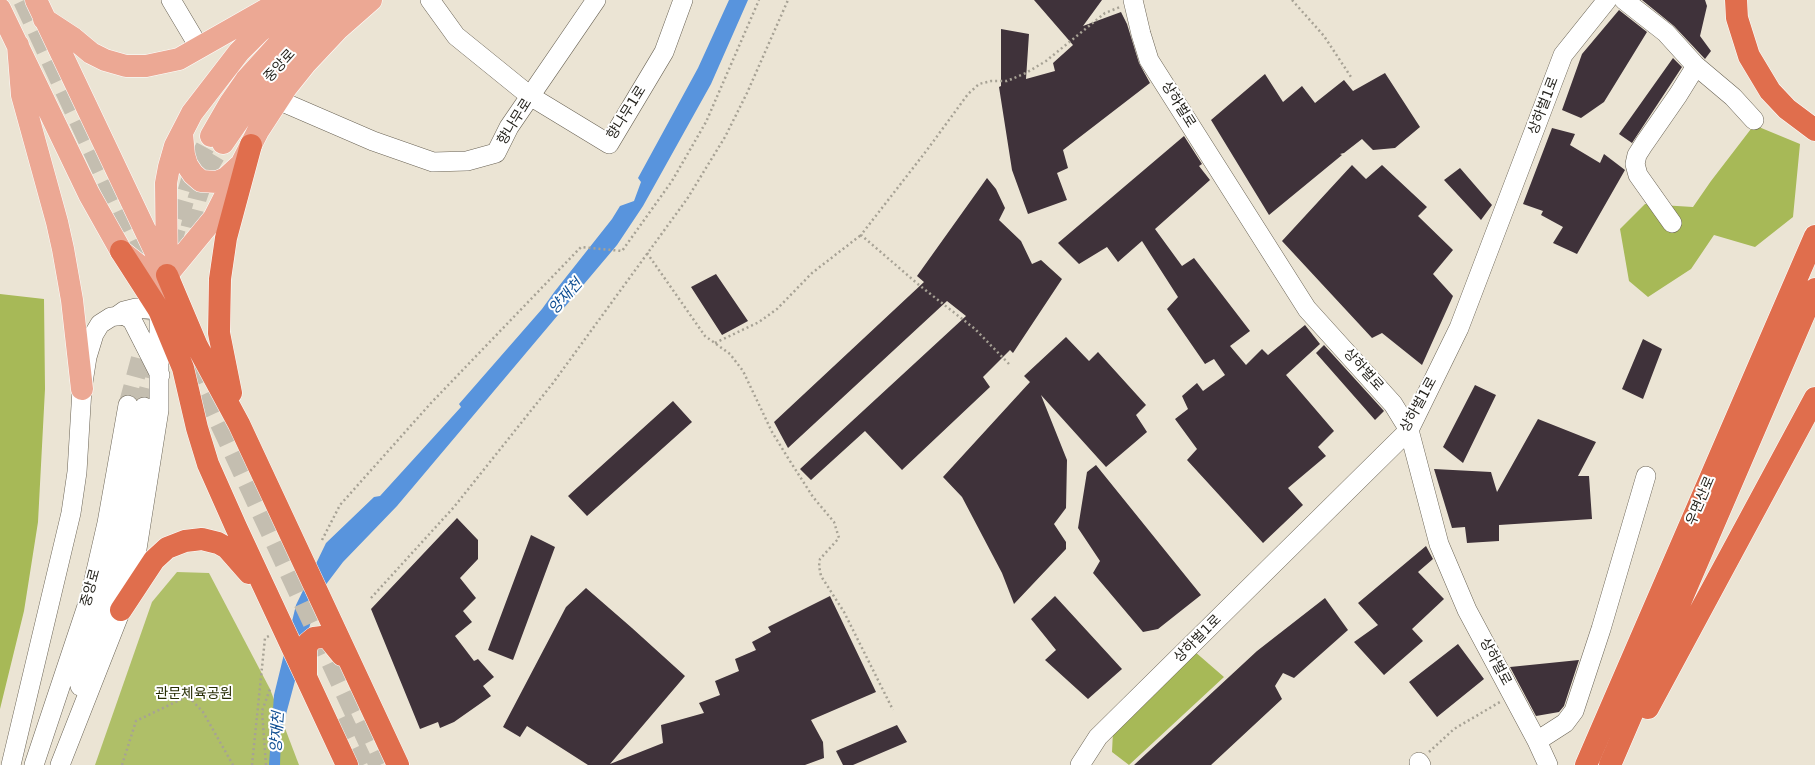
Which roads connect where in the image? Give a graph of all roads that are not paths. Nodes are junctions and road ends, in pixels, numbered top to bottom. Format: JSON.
{"nodes":[{"id":1,"x":171,"y":0,"type":"edge"},
{"id":2,"x":282,"y":0,"type":"edge"},
{"id":3,"x":300,"y":0,"type":"edge"},
{"id":4,"x":325,"y":0,"type":"edge"},
{"id":5,"x":350,"y":0,"type":"edge"},
{"id":6,"x":370,"y":0,"type":"edge"},
{"id":7,"x":430,"y":0,"type":"edge"},
{"id":8,"x":596,"y":0,"type":"edge"},
{"id":9,"x":683,"y":0,"type":"edge"},
{"id":10,"x":1607,"y":0,"type":"edge"},
{"id":11,"x":1624,"y":0,"type":"edge"},
{"id":12,"x":1736,"y":0,"type":"edge"},
{"id":13,"x":1133,"y":1,"type":"edge"},
{"id":14,"x":0,"y":9,"type":"edge"},
{"id":15,"x":40,"y":9,"type":"edge"},
{"id":16,"x":18,"y":46,"type":"junction"},
{"id":17,"x":199,"y":47,"type":"junction"},
{"id":18,"x":1696,"y":66,"type":"junction"},
{"id":19,"x":530,"y":96,"type":"junction"},
{"id":20,"x":278,"y":100,"type":"junction"},
{"id":21,"x":1754,"y":120,"type":"dead end"},
{"id":22,"x":1815,"y":130,"type":"edge"},
{"id":23,"x":182,"y":131,"type":"junction"},
{"id":24,"x":247,"y":153,"type":"junction"},
{"id":25,"x":1672,"y":223,"type":"dead end"},
{"id":26,"x":1815,"y":236,"type":"edge"},
{"id":27,"x":120,"y":251,"type":"junction"},
{"id":28,"x":166,"y":275,"type":"junction"},
{"id":29,"x":1815,"y":289,"type":"edge"},
{"id":30,"x":159,"y":310,"type":"junction"},
{"id":31,"x":118,"y":316,"type":"junction"},
{"id":32,"x":160,"y":375,"type":"junction"},
{"id":33,"x":82,"y":389,"type":"junction"},
{"id":34,"x":1815,"y":398,"type":"edge"},
{"id":35,"x":239,"y":424,"type":"junction"},
{"id":36,"x":1408,"y":430,"type":"junction"},
{"id":37,"x":1646,"y":476,"type":"dead end"},
{"id":38,"x":265,"y":591,"type":"junction"},
{"id":39,"x":121,"y":610,"type":"junction"},
{"id":40,"x":355,"y":672,"type":"junction"},
{"id":41,"x":306,"y":678,"type":"junction"},
{"id":42,"x":1537,"y":741,"type":"junction"},
{"id":43,"x":11,"y":765,"type":"edge"},
{"id":44,"x":34,"y":765,"type":"edge"},
{"id":45,"x":60,"y":765,"type":"edge"},
{"id":46,"x":347,"y":765,"type":"edge"},
{"id":47,"x":398,"y":765,"type":"edge"},
{"id":48,"x":1080,"y":765,"type":"edge"},
{"id":49,"x":1548,"y":765,"type":"edge"},
{"id":50,"x":1586,"y":765,"type":"edge"},
{"id":51,"x":1610,"y":765,"type":"edge"},
{"id":52,"x":1617,"y":765,"type":"edge"}],
"edges":[{"from":1,"to":17,"type":"street"},
{"from":2,"to":17,"type":"main road"},
{"from":3,"to":23,"type":"main road"},
{"from":4,"to":5,"type":"main road","name":"중앙로"},
{"from":6,"to":20,"type":"main road"},
{"from":7,"to":19,"type":"street"},
{"from":8,"to":19,"type":"street","name":"향나무로"},
{"from":9,"to":19,"type":"street","name":"향나무1로"},
{"from":10,"to":36,"type":"street","name":"상하벌1로"},
{"from":11,"to":18,"type":"street"},
{"from":12,"to":22,"type":"highway"},
{"from":13,"to":36,"type":"street","name":"상하벌로"},
{"from":14,"to":16,"type":"main road"},
{"from":15,"to":17,"type":"main road"},
{"from":15,"to":28,"type":"main road"},
{"from":16,"to":27,"type":"main road"},
{"from":16,"to":33,"type":"main road"},
{"from":18,"to":21,"type":"street"},
{"from":18,"to":25,"type":"street"},
{"from":19,"to":20,"type":"street","name":"향나무로"},
{"from":20,"to":24,"type":"main road"},
{"from":23,"to":24,"type":"main road"},
{"from":23,"to":28,"type":"main road"},
{"from":24,"to":28,"type":"main road"},
{"from":24,"to":35,"type":"highway"},
{"from":26,"to":50,"type":"highway","name":"우면산로"},
{"from":27,"to":28,"type":"main road"},
{"from":27,"to":30,"type":"highway"},
{"from":28,"to":30,"type":"main road"},
{"from":28,"to":35,"type":"highway"},
{"from":29,"to":51,"type":"highway","name":"우면산로"},
{"from":30,"to":31,"type":"street"},
{"from":30,"to":32,"type":"street"},
{"from":30,"to":38,"type":"highway"},
{"from":31,"to":32,"type":"street"},
{"from":31,"to":33,"type":"street"},
{"from":32,"to":39,"type":"street"},
{"from":33,"to":43,"type":"street"},
{"from":34,"to":52,"type":"highway"},
{"from":35,"to":40,"type":"highway"},
{"from":36,"to":42,"type":"street","name":"상하벌로"},
{"from":36,"to":48,"type":"street","name":"상하벌1로"},
{"from":37,"to":42,"type":"street"},
{"from":38,"to":39,"type":"highway"},
{"from":38,"to":41,"type":"highway"},
{"from":39,"to":45,"type":"street"},
{"from":40,"to":41,"type":"highway"},
{"from":40,"to":47,"type":"highway"},
{"from":41,"to":46,"type":"highway"},
{"from":42,"to":49,"type":"street","name":"상하벌로"},
{"from":44,"to":45,"type":"street","name":"중앙로"}]}
